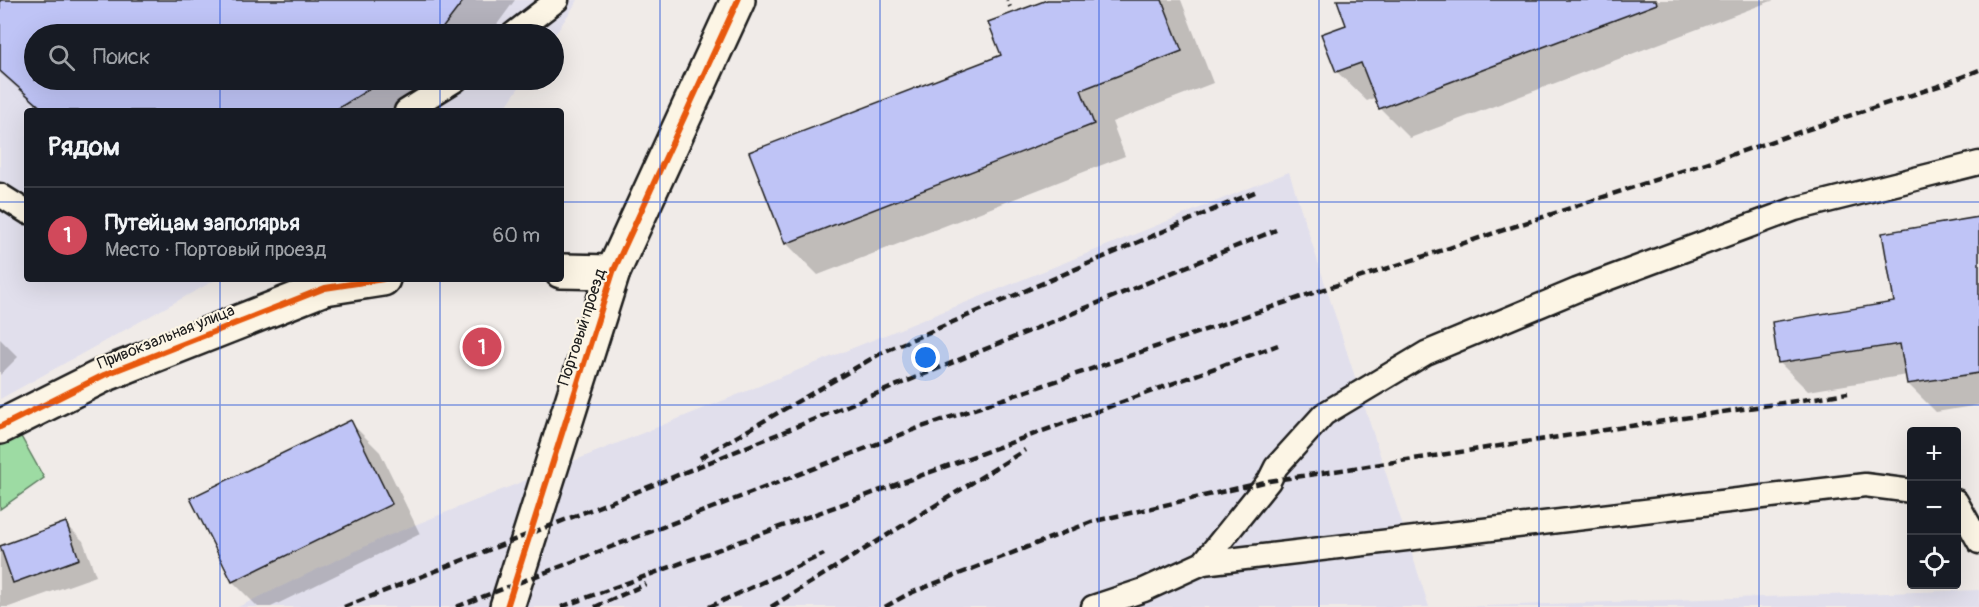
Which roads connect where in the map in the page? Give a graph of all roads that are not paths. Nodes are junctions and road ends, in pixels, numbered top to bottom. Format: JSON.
{"nodes":[{"id":1,"x":557,"y":0,"type":"edge"},
{"id":2,"x":738,"y":0,"type":"edge"},
{"id":3,"x":526,"y":24,"type":"edge"},
{"id":4,"x":440,"y":90,"type":"edge"},
{"id":5,"x":411,"y":108,"type":"edge"},
{"id":6,"x":1979,"y":163,"type":"edge"},
{"id":7,"x":0,"y":195,"type":"edge"},
{"id":8,"x":24,"y":210,"type":"edge"},
{"id":9,"x":564,"y":271,"type":"edge"},
{"id":10,"x":613,"y":272,"type":"junction"},
{"id":11,"x":364,"y":282,"type":"edge"},
{"id":12,"x":0,"y":427,"type":"edge"},
{"id":13,"x":1907,"y":491,"type":"edge"},
{"id":14,"x":1961,"y":510,"type":"edge"},
{"id":15,"x":1979,"y":542,"type":"edge"},
{"id":16,"x":1203,"y":563,"type":"junction"},
{"id":17,"x":507,"y":607,"type":"edge"},
{"id":18,"x":1093,"y":607,"type":"edge"}],
"edges":[{"from":1,"to":3,"type":"lane"},
{"from":2,"to":10,"type":"street","name":"Портовый проезд"},
{"from":4,"to":5,"type":"lane"},
{"from":6,"to":16,"type":"lane"},
{"from":7,"to":8,"type":"lane"},
{"from":9,"to":10,"type":"street"},
{"from":10,"to":17,"type":"street","name":"Портовый проезд"},
{"from":11,"to":12,"type":"street","name":"Привокзальная улица"},
{"from":13,"to":16,"type":"lane"},
{"from":14,"to":15,"type":"lane"},
{"from":16,"to":18,"type":"lane"}]}
